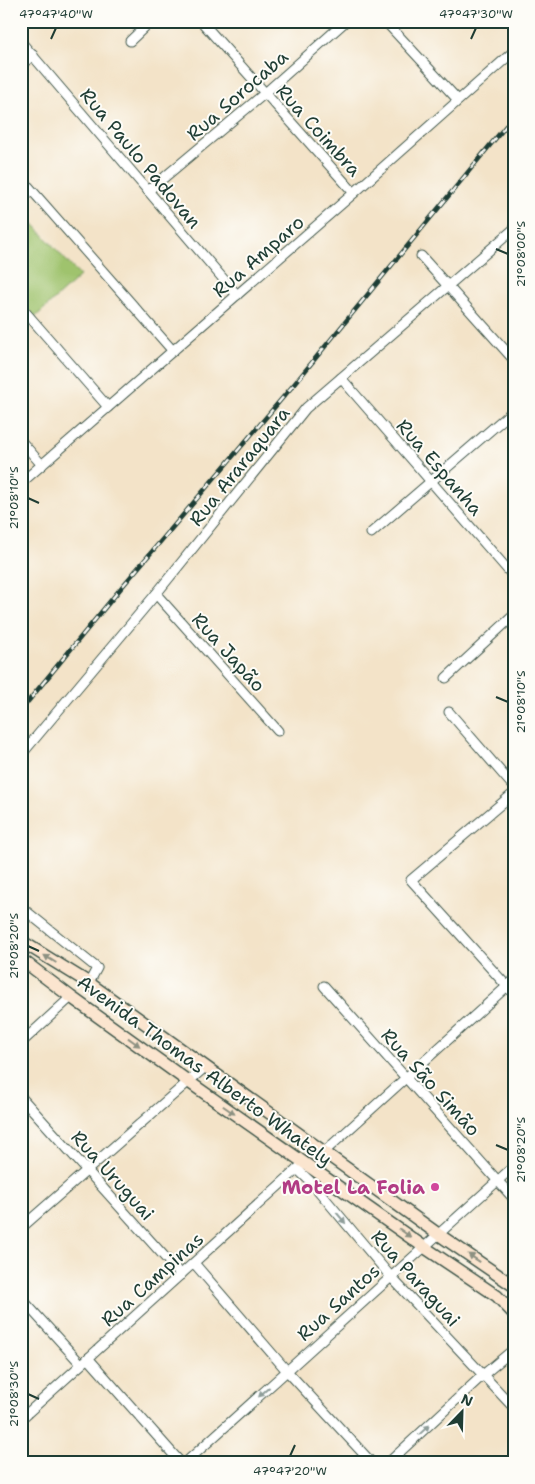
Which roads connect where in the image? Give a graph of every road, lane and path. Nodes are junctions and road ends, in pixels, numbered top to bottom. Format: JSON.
{"nodes":[{"id":1,"x":151,"y":21,"type":"edge"},
{"id":2,"x":201,"y":21,"type":"edge"},
{"id":3,"x":346,"y":21,"type":"edge"},
{"id":4,"x":385,"y":21,"type":"edge"},
{"id":5,"x":130,"y":41,"type":"dead end"},
{"id":6,"x":21,"y":42,"type":"edge"},
{"id":7,"x":514,"y":51,"type":"edge"},
{"id":8,"x":33,"y":55,"type":"junction"},
{"id":9,"x":21,"y":65,"type":"edge"},
{"id":10,"x":264,"y":94,"type":"junction"},
{"id":11,"x":458,"y":100,"type":"junction"},
{"id":12,"x":21,"y":178,"type":"edge"},
{"id":13,"x":148,"y":191,"type":"junction"},
{"id":14,"x":354,"y":193,"type":"junction"},
{"id":15,"x":514,"y":229,"type":"edge"},
{"id":16,"x":421,"y":256,"type":"dead end"},
{"id":17,"x":448,"y":286,"type":"junction"},
{"id":18,"x":237,"y":295,"type":"junction"},
{"id":19,"x":21,"y":306,"type":"edge"},
{"id":20,"x":173,"y":351,"type":"junction"},
{"id":21,"x":514,"y":360,"type":"edge"},
{"id":22,"x":341,"y":378,"type":"junction"},
{"id":23,"x":108,"y":406,"type":"junction"},
{"id":24,"x":514,"y":410,"type":"edge"},
{"id":25,"x":21,"y":442,"type":"edge"},
{"id":26,"x":42,"y":465,"type":"junction"},
{"id":27,"x":431,"y":482,"type":"junction"},
{"id":28,"x":21,"y":483,"type":"edge"},
{"id":29,"x":371,"y":533,"type":"dead end"},
{"id":30,"x":514,"y":577,"type":"edge"},
{"id":31,"x":156,"y":594,"type":"junction"},
{"id":32,"x":514,"y":615,"type":"edge"},
{"id":33,"x":446,"y":678,"type":"dead end"},
{"id":34,"x":449,"y":712,"type":"dead end"},
{"id":35,"x":278,"y":731,"type":"dead end"},
{"id":36,"x":21,"y":755,"type":"edge"},
{"id":37,"x":514,"y":787,"type":"edge"},
{"id":38,"x":514,"y":792,"type":"edge"},
{"id":39,"x":21,"y":907,"type":"edge"},
{"id":40,"x":21,"y":941,"type":"edge"},
{"id":41,"x":21,"y":959,"type":"edge"},
{"id":42,"x":89,"y":983,"type":"junction"},
{"id":43,"x":510,"y":983,"type":"edge"},
{"id":44,"x":324,"y":986,"type":"dead end"},
{"id":45,"x":514,"y":994,"type":"edge"},
{"id":46,"x":71,"y":997,"type":"junction"},
{"id":47,"x":21,"y":1043,"type":"edge"},
{"id":48,"x":205,"y":1067,"type":"junction"},
{"id":49,"x":406,"y":1077,"type":"junction"},
{"id":50,"x":189,"y":1082,"type":"junction"},
{"id":51,"x":21,"y":1097,"type":"edge"},
{"id":52,"x":324,"y":1152,"type":"junction"},
{"id":53,"x":300,"y":1166,"type":"junction"},
{"id":54,"x":514,"y":1166,"type":"edge"},
{"id":55,"x":87,"y":1170,"type":"junction"},
{"id":56,"x":497,"y":1181,"type":"junction"},
{"id":57,"x":514,"y":1199,"type":"edge"},
{"id":58,"x":21,"y":1228,"type":"edge"},
{"id":59,"x":438,"y":1234,"type":"junction"},
{"id":60,"x":424,"y":1247,"type":"junction"},
{"id":61,"x":194,"y":1263,"type":"junction"},
{"id":62,"x":180,"y":1275,"type":"junction"},
{"id":63,"x":390,"y":1277,"type":"junction"},
{"id":64,"x":514,"y":1286,"type":"edge"},
{"id":65,"x":21,"y":1298,"type":"edge"},
{"id":66,"x":514,"y":1314,"type":"edge"},
{"id":67,"x":514,"y":1349,"type":"edge"},
{"id":68,"x":88,"y":1358,"type":"junction"},
{"id":69,"x":81,"y":1364,"type":"junction"},
{"id":70,"x":287,"y":1371,"type":"junction"},
{"id":71,"x":484,"y":1375,"type":"junction"},
{"id":72,"x":514,"y":1408,"type":"edge"},
{"id":73,"x":21,"y":1419,"type":"edge"},
{"id":74,"x":181,"y":1463,"type":"edge"},
{"id":75,"x":185,"y":1463,"type":"edge"},
{"id":76,"x":372,"y":1463,"type":"edge"},
{"id":77,"x":388,"y":1463,"type":"edge"}],
"edges":[{"from":1,"to":5,"type":"street"},
{"from":2,"to":10,"type":"street","name":"Rua Coimbra"},
{"from":3,"to":10,"type":"street","name":"Rua Sorocaba"},
{"from":4,"to":11,"type":"street"},
{"from":6,"to":8,"type":"street","name":"Rua Paulo Padovan"},
{"from":7,"to":11,"type":"street","name":"Rua Amparo"},
{"from":8,"to":9,"type":"street"},
{"from":8,"to":13,"type":"street","name":"Rua Paulo Padovan"},
{"from":10,"to":13,"type":"street","name":"Rua Sorocaba"},
{"from":10,"to":14,"type":"street","name":"Rua Coimbra"},
{"from":11,"to":14,"type":"street","name":"Rua Amparo"},
{"from":12,"to":20,"type":"street"},
{"from":13,"to":18,"type":"street","name":"Rua Paulo Padovan"},
{"from":14,"to":18,"type":"street","name":"Rua Amparo"},
{"from":15,"to":17,"type":"street","name":"Rua Araraquara"},
{"from":16,"to":17,"type":"street"},
{"from":17,"to":21,"type":"street"},
{"from":17,"to":22,"type":"street","name":"Rua Araraquara"},
{"from":18,"to":20,"type":"street","name":"Rua Amparo"},
{"from":19,"to":23,"type":"street"},
{"from":20,"to":23,"type":"street","name":"Rua Amparo"},
{"from":22,"to":27,"type":"street","name":"Rua Espanha"},
{"from":22,"to":31,"type":"street","name":"Rua Araraquara"},
{"from":23,"to":26,"type":"street","name":"Rua Amparo"},
{"from":24,"to":27,"type":"street"},
{"from":25,"to":26,"type":"street"},
{"from":26,"to":28,"type":"street","name":"Rua Amparo"},
{"from":27,"to":29,"type":"street"},
{"from":27,"to":30,"type":"street","name":"Rua Espanha"},
{"from":31,"to":35,"type":"street","name":"Rua Japão"},
{"from":31,"to":36,"type":"street","name":"Rua Araraquara"},
{"from":32,"to":33,"type":"street"},
{"from":34,"to":37,"type":"street"},
{"from":38,"to":43,"type":"street"},
{"from":39,"to":42,"type":"street"},
{"from":42,"to":40,"type":"main road","name":"Avenida Thomas Alberto Whately","one_way":true},
{"from":41,"to":46,"type":"main road","name":"Avenida Thomas Alberto Whately"},
{"from":42,"to":48,"type":"main road","name":"Avenida Thomas Alberto Whately"},
{"from":43,"to":45,"type":"street"},
{"from":43,"to":49,"type":"street"},
{"from":44,"to":49,"type":"street","name":"Rua São Simão"},
{"from":46,"to":47,"type":"street"},
{"from":46,"to":50,"type":"main road","name":"Avenida Thomas Alberto Whately","one_way":true},
{"from":48,"to":50,"type":"street"},
{"from":48,"to":52,"type":"main road","name":"Avenida Thomas Alberto Whately"},
{"from":49,"to":52,"type":"street"},
{"from":49,"to":56,"type":"street","name":"Rua São Simão"},
{"from":50,"to":53,"type":"main road","name":"Avenida Thomas Alberto Whately","one_way":true},
{"from":50,"to":55,"type":"street"},
{"from":51,"to":55,"type":"street","name":"Rua Uruguai"},
{"from":52,"to":59,"type":"main road","name":"Avenida Thomas Alberto Whately"},
{"from":53,"to":60,"type":"main road","name":"Avenida Thomas Alberto Whately","one_way":true},
{"from":53,"to":61,"type":"street","name":"Rua Campinas"},
{"from":53,"to":63,"type":"street","name":"Rua Paraguai","one_way":true},
{"from":54,"to":56,"type":"street","name":"Rua Santos"},
{"from":55,"to":58,"type":"street"},
{"from":55,"to":62,"type":"street","name":"Rua Uruguai"},
{"from":56,"to":57,"type":"street","name":"Rua São Simão"},
{"from":56,"to":59,"type":"street","name":"Rua Santos"},
{"from":59,"to":60,"type":"street","name":"Rua Santos"},
{"from":64,"to":59,"type":"main road","name":"Avenida Thomas Alberto Whately","one_way":true},
{"from":60,"to":63,"type":"street","name":"Rua Santos"},
{"from":60,"to":66,"type":"main road","name":"Avenida Thomas Alberto Whately"},
{"from":61,"to":62,"type":"street","name":"Rua Campinas"},
{"from":61,"to":70,"type":"street"},
{"from":62,"to":68,"type":"street","name":"Rua Campinas"},
{"from":63,"to":70,"type":"street","name":"Rua Santos"},
{"from":63,"to":71,"type":"street","name":"Rua Paraguai"},
{"from":65,"to":69,"type":"street"},
{"from":67,"to":71,"type":"street"},
{"from":68,"to":69,"type":"street","name":"Rua Campinas"},
{"from":68,"to":74,"type":"street"},
{"from":69,"to":73,"type":"street","name":"Rua Campinas"},
{"from":70,"to":75,"type":"street","name":"Rua Santos","one_way":true},
{"from":70,"to":76,"type":"street"},
{"from":71,"to":72,"type":"street","name":"Rua Paraguai"},
{"from":77,"to":71,"type":"street","one_way":true}]}
